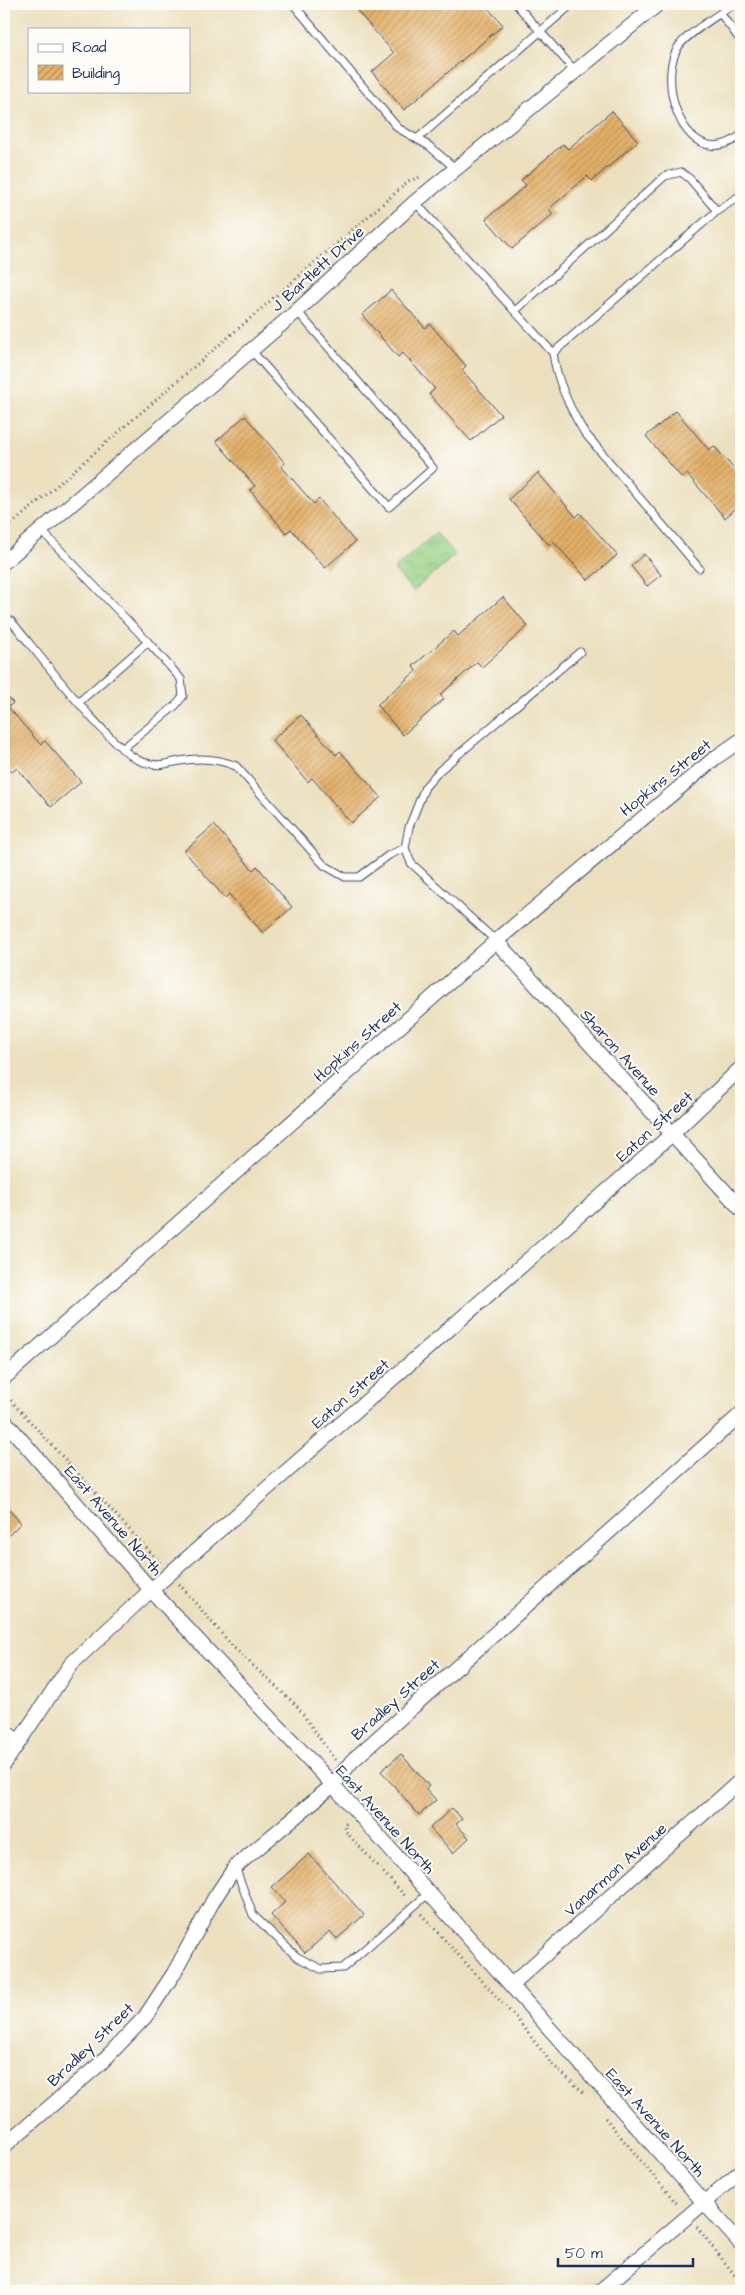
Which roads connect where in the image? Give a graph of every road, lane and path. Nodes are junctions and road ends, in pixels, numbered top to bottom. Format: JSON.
{"nodes":[{"id":1,"x":293,"y":4,"type":"edge"},
{"id":2,"x":516,"y":4,"type":"edge"},
{"id":3,"x":572,"y":4,"type":"edge"},
{"id":4,"x":658,"y":4,"type":"edge"},
{"id":5,"x":734,"y":4,"type":"edge"},
{"id":6,"x":720,"y":13,"type":"junction"},
{"id":7,"x":541,"y":32,"type":"junction"},
{"id":8,"x":741,"y":41,"type":"edge"},
{"id":9,"x":576,"y":72,"type":"junction"},
{"id":10,"x":741,"y":135,"type":"edge"},
{"id":11,"x":417,"y":139,"type":"junction"},
{"id":12,"x":455,"y":168,"type":"junction"},
{"id":13,"x":422,"y":178,"type":"dead end"},
{"id":14,"x":741,"y":195,"type":"edge"},
{"id":15,"x":415,"y":202,"type":"junction"},
{"id":16,"x":717,"y":211,"type":"junction"},
{"id":17,"x":297,"y":311,"type":"junction"},
{"id":18,"x":515,"y":312,"type":"junction"},
{"id":19,"x":251,"y":350,"type":"junction"},
{"id":20,"x":553,"y":353,"type":"junction"},
{"id":21,"x":41,"y":530,"type":"junction"},
{"id":22,"x":4,"y":531,"type":"edge"},
{"id":23,"x":4,"y":562,"type":"edge"},
{"id":24,"x":700,"y":568,"type":"dead end"},
{"id":25,"x":11,"y":621,"type":"dead end"},
{"id":26,"x":148,"y":642,"type":"junction"},
{"id":27,"x":580,"y":652,"type":"dead end"},
{"id":28,"x":79,"y":702,"type":"junction"},
{"id":29,"x":741,"y":740,"type":"edge"},
{"id":30,"x":122,"y":749,"type":"junction"},
{"id":31,"x":404,"y":848,"type":"junction"},
{"id":32,"x":496,"y":941,"type":"junction"},
{"id":33,"x":741,"y":1068,"type":"edge"},
{"id":34,"x":672,"y":1134,"type":"junction"},
{"id":35,"x":741,"y":1209,"type":"edge"},
{"id":36,"x":4,"y":1378,"type":"edge"},
{"id":37,"x":741,"y":1414,"type":"edge"},
{"id":38,"x":4,"y":1420,"type":"edge"},
{"id":39,"x":151,"y":1590,"type":"junction"},
{"id":40,"x":4,"y":1731,"type":"edge"},
{"id":41,"x":18,"y":1740,"type":"junction"},
{"id":42,"x":4,"y":1764,"type":"edge"},
{"id":43,"x":741,"y":1780,"type":"edge"},
{"id":44,"x":332,"y":1785,"type":"junction"},
{"id":45,"x":235,"y":1866,"type":"junction"},
{"id":46,"x":429,"y":1893,"type":"junction"},
{"id":47,"x":511,"y":1985,"type":"junction"},
{"id":48,"x":4,"y":2146,"type":"edge"},
{"id":49,"x":741,"y":2171,"type":"edge"},
{"id":50,"x":705,"y":2204,"type":"junction"},
{"id":51,"x":706,"y":2238,"type":"dead end"},
{"id":52,"x":741,"y":2244,"type":"edge"},
{"id":53,"x":741,"y":2283,"type":"edge"},
{"id":54,"x":600,"y":2291,"type":"edge"}],
"edges":[{"from":1,"to":11,"type":"lane"},
{"from":2,"to":7,"type":"lane"},
{"from":3,"to":7,"type":"lane"},
{"from":4,"to":9,"type":"street","name":"J Bartlett Drive"},
{"from":5,"to":6,"type":"lane"},
{"from":6,"to":8,"type":"lane"},
{"from":6,"to":10,"type":"lane"},
{"from":7,"to":9,"type":"lane"},
{"from":7,"to":11,"type":"lane"},
{"from":9,"to":12,"type":"street","name":"J Bartlett Drive"},
{"from":11,"to":12,"type":"lane"},
{"from":12,"to":15,"type":"street","name":"J Bartlett Drive"},
{"from":13,"to":22,"type":"path"},
{"from":14,"to":16,"type":"lane"},
{"from":15,"to":17,"type":"street","name":"J Bartlett Drive"},
{"from":15,"to":18,"type":"lane"},
{"from":16,"to":18,"type":"lane"},
{"from":16,"to":20,"type":"lane"},
{"from":17,"to":19,"type":"street","name":"J Bartlett Drive"},
{"from":17,"to":19,"type":"lane"},
{"from":18,"to":20,"type":"lane"},
{"from":19,"to":21,"type":"street","name":"J Bartlett Drive"},
{"from":20,"to":24,"type":"lane"},
{"from":21,"to":23,"type":"street","name":"J Bartlett Drive"},
{"from":21,"to":26,"type":"lane"},
{"from":25,"to":28,"type":"lane"},
{"from":26,"to":28,"type":"lane"},
{"from":26,"to":30,"type":"lane"},
{"from":27,"to":31,"type":"lane"},
{"from":28,"to":30,"type":"lane"},
{"from":29,"to":32,"type":"street","name":"Hopkins Street"},
{"from":30,"to":31,"type":"lane"},
{"from":31,"to":32,"type":"lane"},
{"from":32,"to":34,"type":"street","name":"Sharon Avenue"},
{"from":32,"to":36,"type":"street","name":"Hopkins Street"},
{"from":33,"to":34,"type":"street","name":"Eaton Street"},
{"from":34,"to":35,"type":"street","name":"Sharon Avenue"},
{"from":34,"to":39,"type":"street","name":"Eaton Street"},
{"from":37,"to":44,"type":"street","name":"Bradley Street"},
{"from":38,"to":39,"type":"street","name":"East Avenue North"},
{"from":39,"to":41,"type":"street","name":"Eaton Street"},
{"from":39,"to":44,"type":"street","name":"East Avenue North"},
{"from":40,"to":41,"type":"street"},
{"from":41,"to":42,"type":"street","name":"Eaton Street"},
{"from":43,"to":47,"type":"street","name":"Vanarmon Avenue"},
{"from":44,"to":45,"type":"street","name":"Bradley Street"},
{"from":44,"to":46,"type":"street","name":"East Avenue North"},
{"from":45,"to":46,"type":"lane"},
{"from":45,"to":48,"type":"street","name":"Bradley Street"},
{"from":46,"to":47,"type":"street","name":"East Avenue North"},
{"from":47,"to":50,"type":"street","name":"East Avenue North"},
{"from":49,"to":50,"type":"street"},
{"from":50,"to":52,"type":"street","name":"East Avenue North"},
{"from":50,"to":54,"type":"street"},
{"from":51,"to":53,"type":"path"}]}
